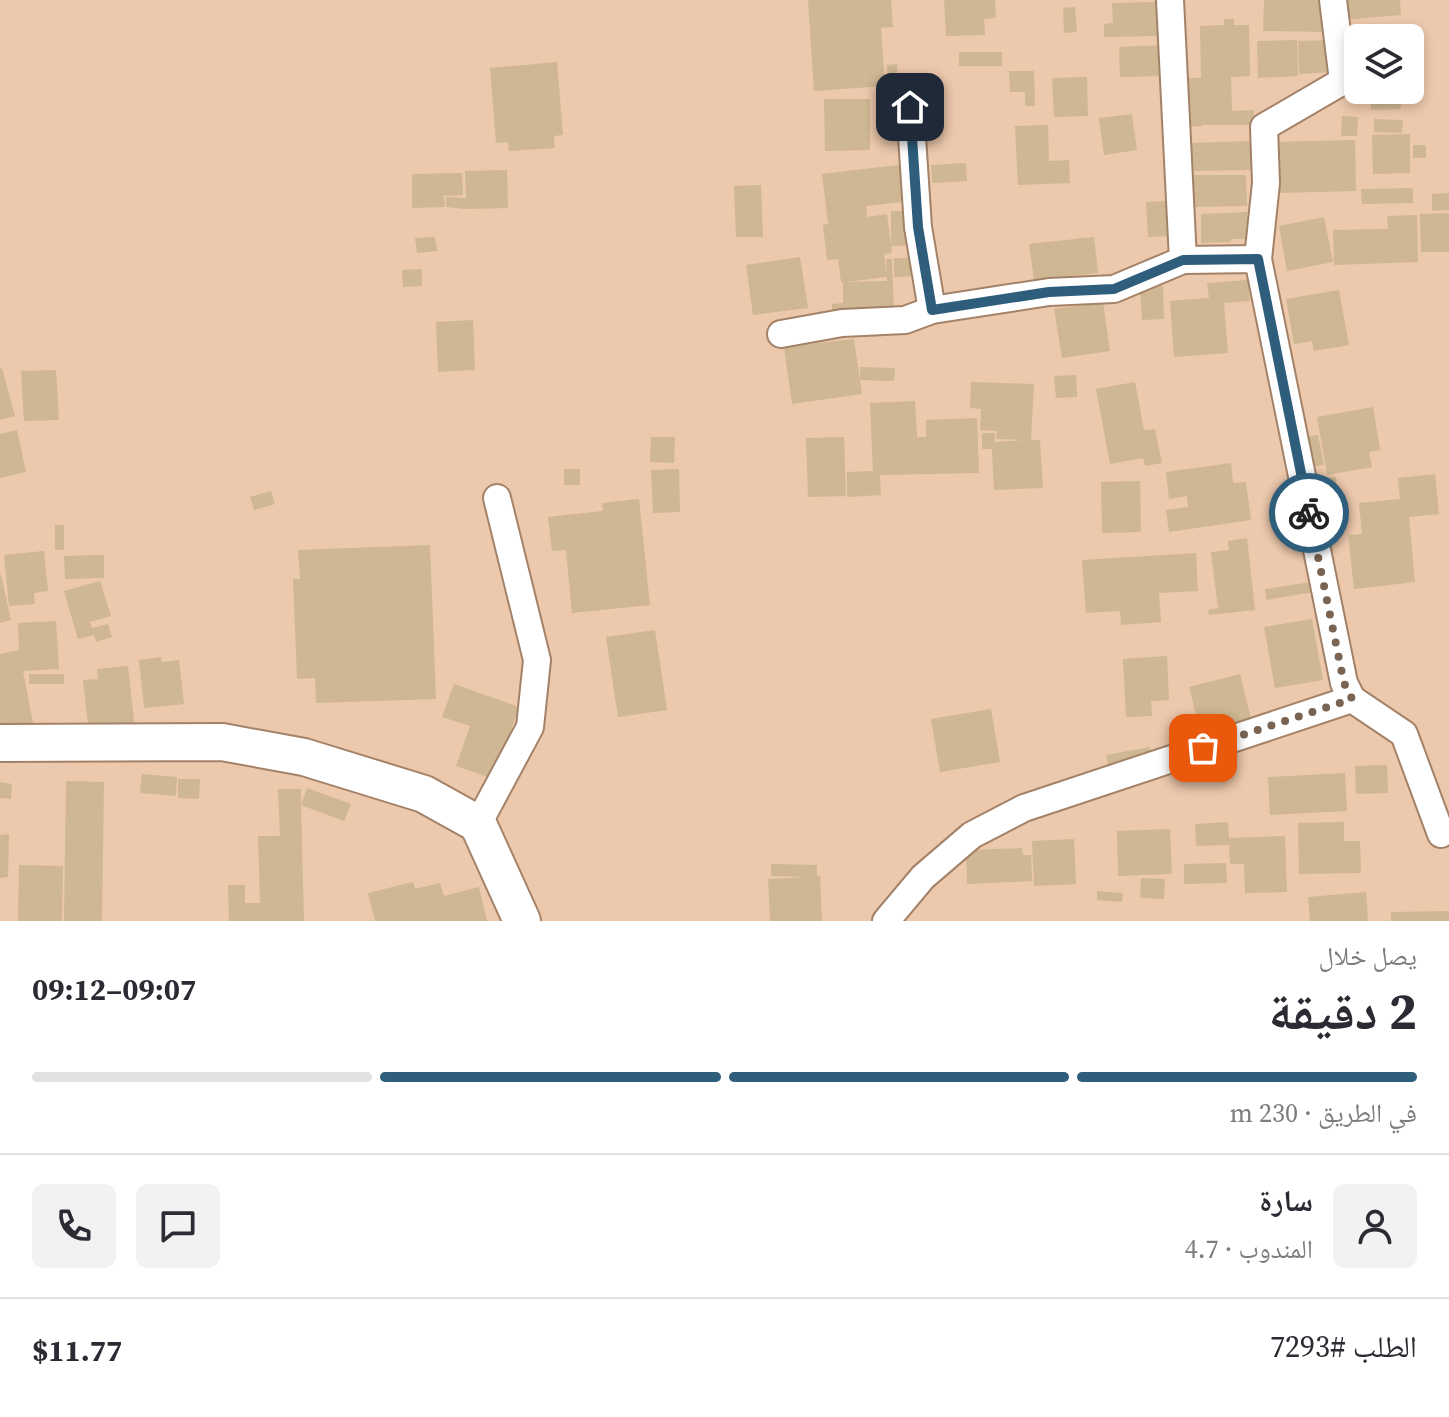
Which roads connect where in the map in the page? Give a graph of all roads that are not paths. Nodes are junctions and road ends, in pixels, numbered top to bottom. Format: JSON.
{"nodes":[{"id":1,"x":1170,"y":0,"type":"edge"},
{"id":2,"x":1333,"y":0,"type":"edge"},
{"id":3,"x":910,"y":107,"type":"dead end"},
{"id":4,"x":1258,"y":259,"type":"junction"},
{"id":5,"x":1183,"y":260,"type":"junction"},
{"id":6,"x":932,"y":310,"type":"junction"},
{"id":7,"x":781,"y":334,"type":"dead end"},
{"id":8,"x":497,"y":498,"type":"dead end"},
{"id":9,"x":1352,"y":699,"type":"junction"},
{"id":10,"x":0,"y":743,"type":"edge"},
{"id":11,"x":478,"y":824,"type":"junction"},
{"id":12,"x":1441,"y":834,"type":"dead end"},
{"id":13,"x":522,"y":921,"type":"edge"},
{"id":14,"x":886,"y":921,"type":"edge"}],
"edges":[{"from":1,"to":5,"type":"street"},
{"from":2,"to":4,"type":"street"},
{"from":3,"to":6,"type":"street"},
{"from":4,"to":5,"type":"street"},
{"from":4,"to":9,"type":"street"},
{"from":5,"to":6,"type":"street"},
{"from":6,"to":7,"type":"street"},
{"from":8,"to":11,"type":"street"},
{"from":9,"to":12,"type":"street"},
{"from":9,"to":14,"type":"street"},
{"from":10,"to":11,"type":"street"},
{"from":11,"to":13,"type":"street"}]}
